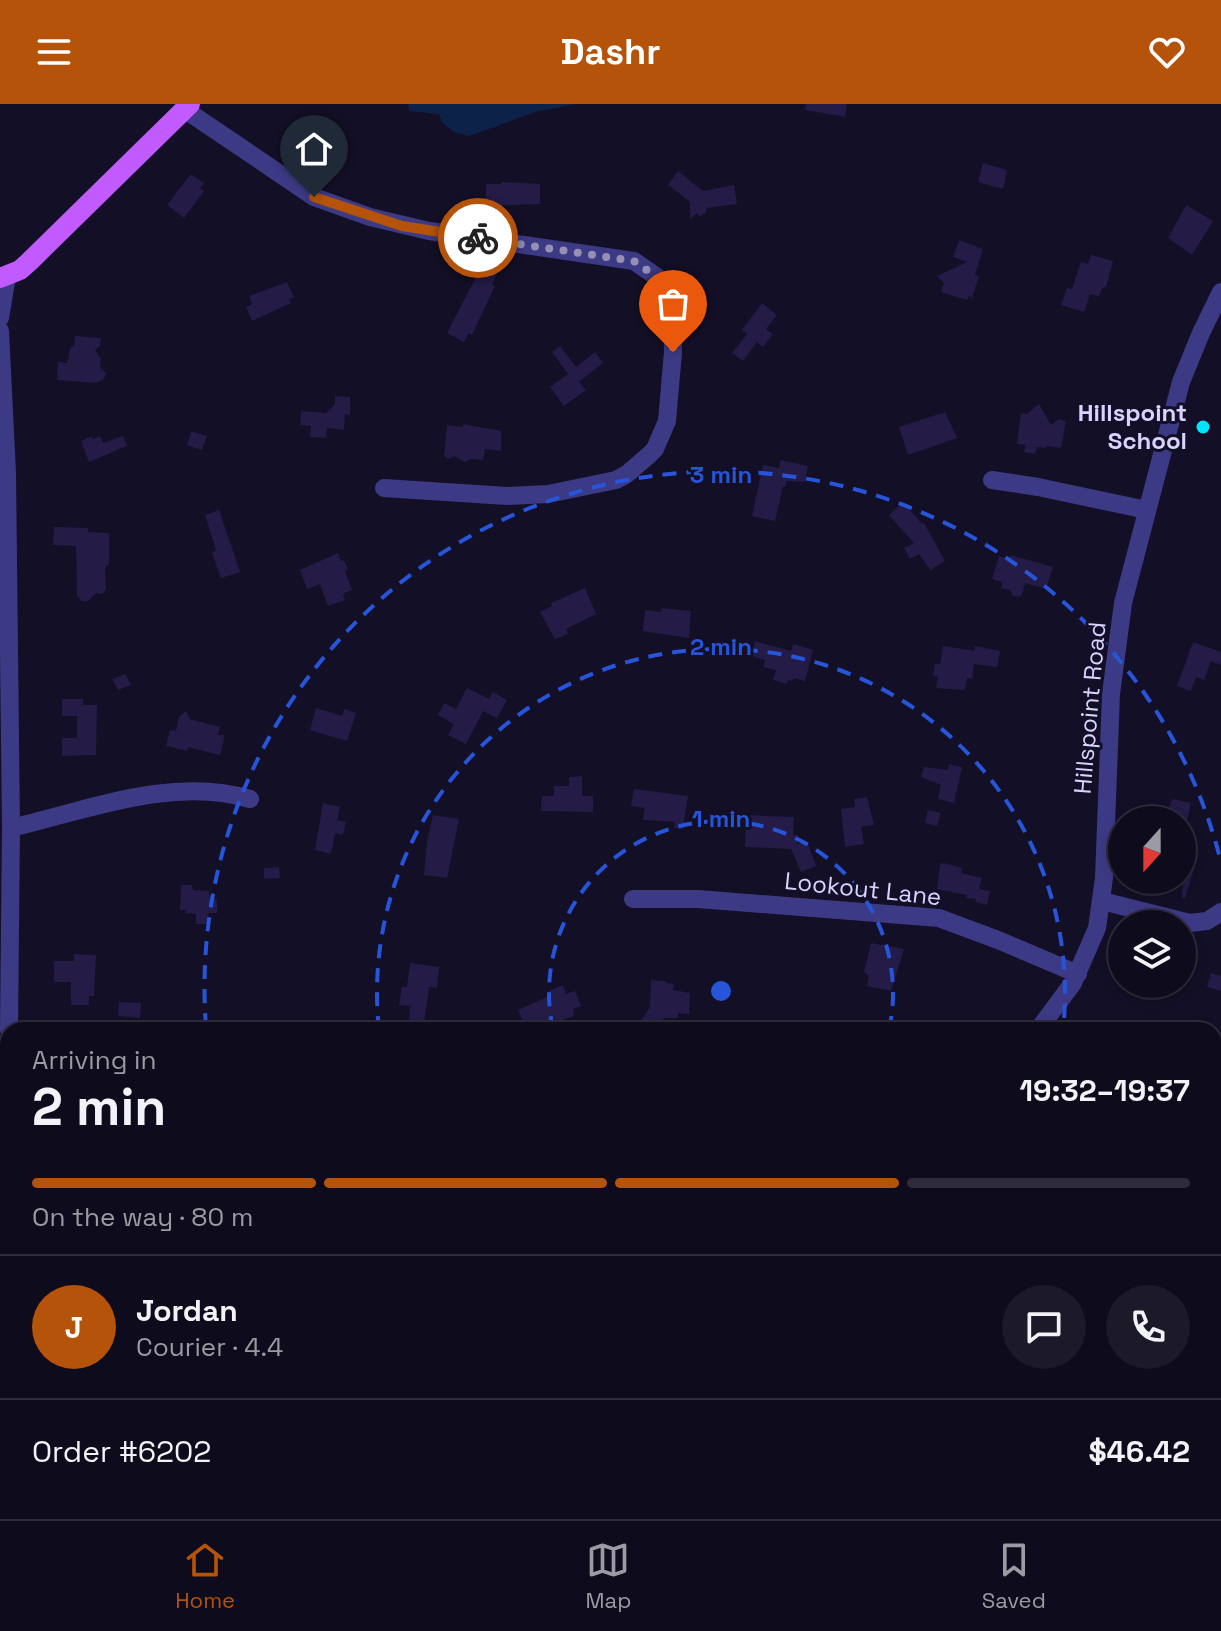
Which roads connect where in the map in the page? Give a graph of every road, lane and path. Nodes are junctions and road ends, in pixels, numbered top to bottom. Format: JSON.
{"nodes":[{"id":1,"x":187,"y":107,"type":"edge"},
{"id":2,"x":4,"y":277,"type":"edge"},
{"id":3,"x":1221,"y":292,"type":"edge"},
{"id":4,"x":0,"y":318,"type":"edge"},
{"id":5,"x":0,"y":331,"type":"edge"},
{"id":6,"x":992,"y":480,"type":"dead end"},
{"id":7,"x":384,"y":488,"type":"dead end"},
{"id":8,"x":1147,"y":510,"type":"junction"},
{"id":9,"x":4,"y":654,"type":"edge"},
{"id":10,"x":250,"y":799,"type":"dead end"},
{"id":11,"x":11,"y":828,"type":"junction"},
{"id":12,"x":633,"y":899,"type":"dead end"},
{"id":13,"x":1102,"y":901,"type":"junction"},
{"id":14,"x":1221,"y":912,"type":"edge"},
{"id":15,"x":1078,"y":974,"type":"junction"},
{"id":16,"x":9,"y":1022,"type":"edge"},
{"id":17,"x":1044,"y":1022,"type":"edge"}],
"edges":[{"from":1,"to":2,"type":"main road"},
{"from":1,"to":7,"type":"street"},
{"from":2,"to":4,"type":"street"},
{"from":3,"to":8,"type":"street","name":"Hillspoint Road"},
{"from":5,"to":9,"type":"street"},
{"from":6,"to":8,"type":"street"},
{"from":8,"to":13,"type":"street","name":"Hillspoint Road"},
{"from":9,"to":11,"type":"street"},
{"from":10,"to":11,"type":"street"},
{"from":11,"to":16,"type":"street"},
{"from":12,"to":15,"type":"street","name":"Lookout Lane"},
{"from":13,"to":14,"type":"street"},
{"from":13,"to":15,"type":"street","name":"Hillspoint Road"},
{"from":15,"to":17,"type":"street","name":"Hillspoint Road"}]}
